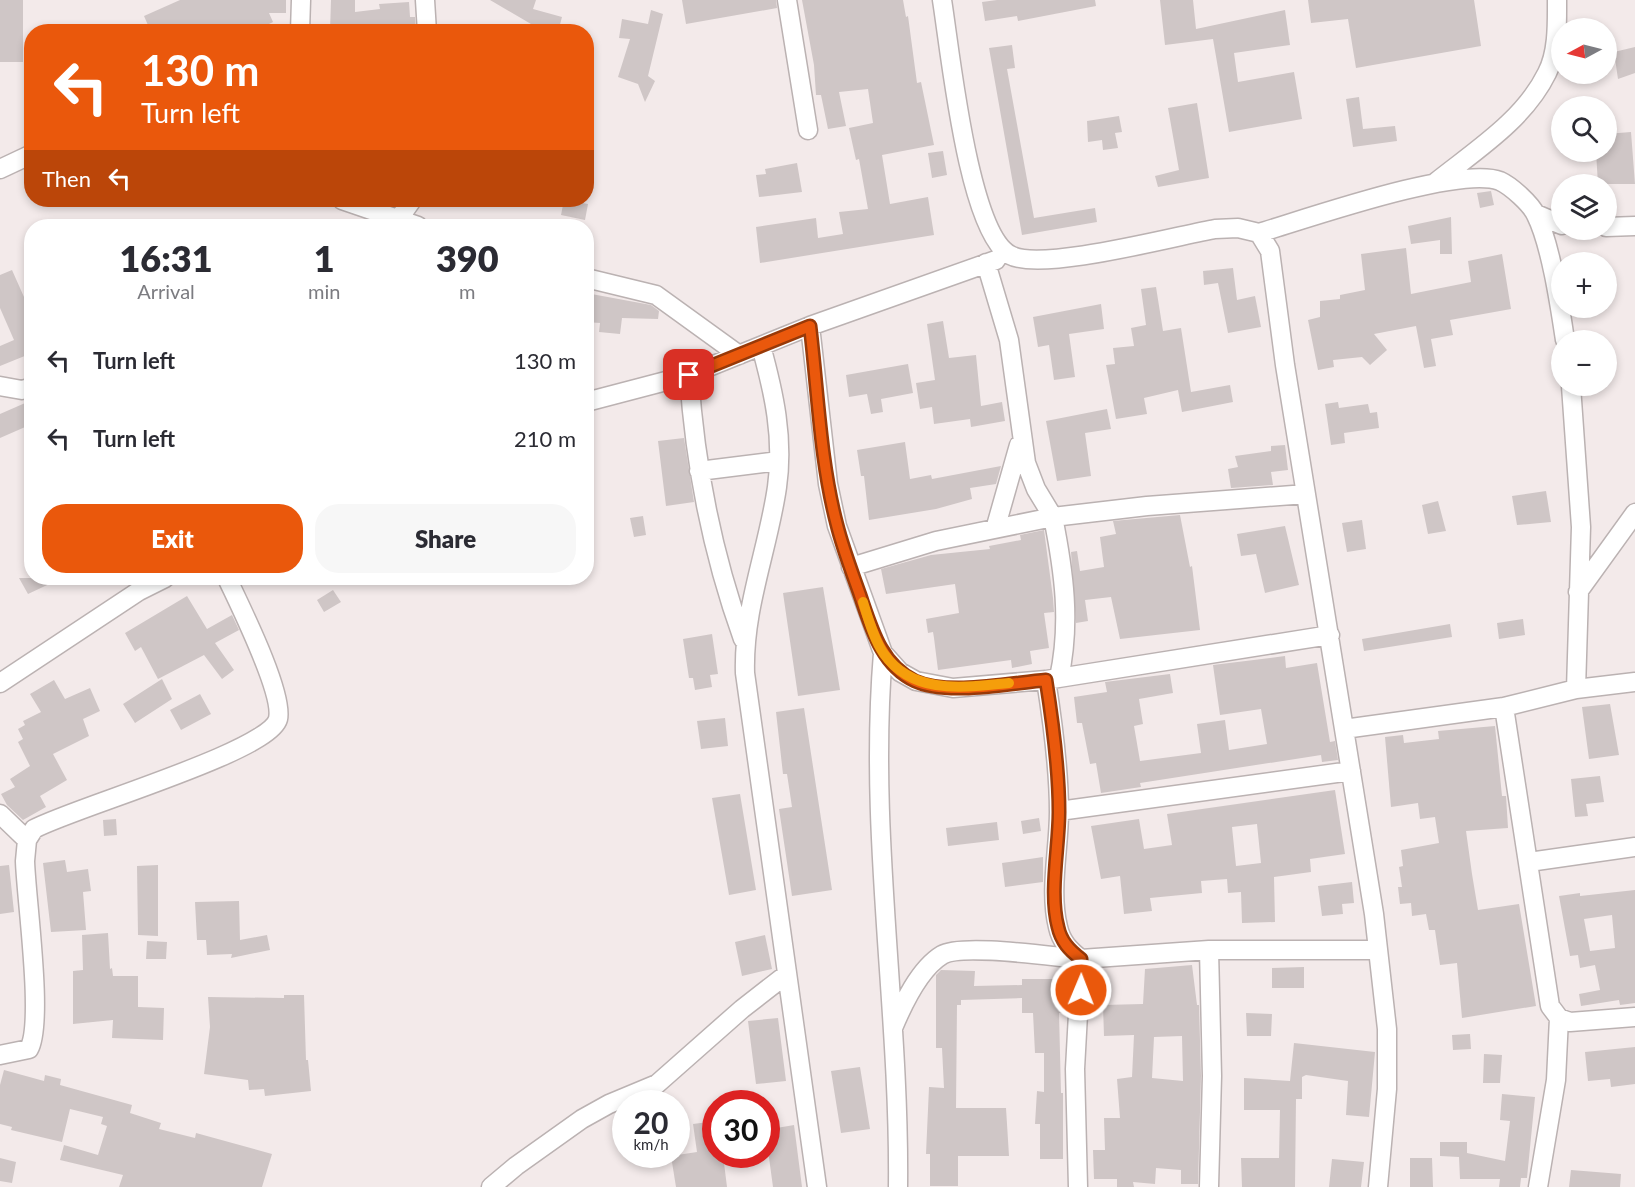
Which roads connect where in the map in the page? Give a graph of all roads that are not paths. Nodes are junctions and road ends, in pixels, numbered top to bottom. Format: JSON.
{"nodes":[{"id":1,"x":301,"y":0,"type":"edge"},
{"id":2,"x":425,"y":0,"type":"edge"},
{"id":3,"x":787,"y":0,"type":"edge"},
{"id":4,"x":942,"y":0,"type":"edge"},
{"id":5,"x":1557,"y":0,"type":"edge"},
{"id":6,"x":300,"y":24,"type":"edge"},
{"id":7,"x":426,"y":24,"type":"edge"},
{"id":8,"x":808,"y":130,"type":"dead end"},
{"id":9,"x":24,"y":158,"type":"edge"},
{"id":10,"x":0,"y":169,"type":"edge"},
{"id":11,"x":1436,"y":182,"type":"junction"},
{"id":12,"x":362,"y":207,"type":"edge"},
{"id":13,"x":1536,"y":214,"type":"junction"},
{"id":14,"x":395,"y":219,"type":"edge"},
{"id":15,"x":1551,"y":220,"type":"edge"},
{"id":16,"x":1635,"y":226,"type":"edge"},
{"id":17,"x":1617,"y":227,"type":"edge"},
{"id":18,"x":1259,"y":233,"type":"junction"},
{"id":19,"x":1009,"y":255,"type":"junction"},
{"id":20,"x":986,"y":263,"type":"junction"},
{"id":21,"x":594,"y":280,"type":"edge"},
{"id":22,"x":810,"y":326,"type":"junction"},
{"id":23,"x":1563,"y":330,"type":"edge"},
{"id":24,"x":761,"y":346,"type":"junction"},
{"id":25,"x":739,"y":355,"type":"junction"},
{"id":26,"x":689,"y":375,"type":"junction"},
{"id":27,"x":0,"y":386,"type":"edge"},
{"id":28,"x":24,"y":389,"type":"edge"},
{"id":29,"x":1572,"y":396,"type":"edge"},
{"id":30,"x":594,"y":400,"type":"edge"},
{"id":31,"x":1021,"y":438,"type":"junction"},
{"id":32,"x":779,"y":461,"type":"junction"},
{"id":33,"x":699,"y":471,"type":"junction"},
{"id":34,"x":1306,"y":494,"type":"junction"},
{"id":35,"x":1635,"y":513,"type":"edge"},
{"id":36,"x":1053,"y":517,"type":"junction"},
{"id":37,"x":996,"y":526,"type":"junction"},
{"id":38,"x":851,"y":567,"type":"junction"},
{"id":39,"x":151,"y":585,"type":"edge"},
{"id":40,"x":230,"y":585,"type":"edge"},
{"id":41,"x":1578,"y":592,"type":"junction"},
{"id":42,"x":1329,"y":635,"type":"junction"},
{"id":43,"x":744,"y":641,"type":"junction"},
{"id":44,"x":883,"y":653,"type":"junction"},
{"id":45,"x":1052,"y":679,"type":"junction"},
{"id":46,"x":1635,"y":682,"type":"edge"},
{"id":47,"x":0,"y":683,"type":"edge"},
{"id":48,"x":1576,"y":689,"type":"junction"},
{"id":49,"x":1504,"y":707,"type":"junction"},
{"id":50,"x":1344,"y":729,"type":"junction"},
{"id":51,"x":1351,"y":771,"type":"junction"},
{"id":52,"x":1059,"y":811,"type":"junction"},
{"id":53,"x":0,"y":814,"type":"edge"},
{"id":54,"x":27,"y":840,"type":"junction"},
{"id":55,"x":1635,"y":847,"type":"edge"},
{"id":56,"x":1529,"y":862,"type":"junction"},
{"id":57,"x":1209,"y":950,"type":"junction"},
{"id":58,"x":1377,"y":950,"type":"junction"},
{"id":59,"x":1081,"y":959,"type":"junction"},
{"id":60,"x":787,"y":974,"type":"junction"},
{"id":61,"x":1635,"y":1017,"type":"edge"},
{"id":62,"x":1558,"y":1018,"type":"junction"},
{"id":63,"x":892,"y":1029,"type":"junction"},
{"id":64,"x":0,"y":1056,"type":"edge"},
{"id":65,"x":491,"y":1187,"type":"edge"},
{"id":66,"x":818,"y":1187,"type":"edge"},
{"id":67,"x":898,"y":1187,"type":"edge"},
{"id":68,"x":1078,"y":1187,"type":"edge"},
{"id":69,"x":1209,"y":1187,"type":"edge"},
{"id":70,"x":1378,"y":1187,"type":"edge"},
{"id":71,"x":1538,"y":1187,"type":"edge"}],
"edges":[{"from":1,"to":6,"type":"street"},
{"from":2,"to":7,"type":"street"},
{"from":3,"to":8,"type":"street"},
{"from":4,"to":19,"type":"street"},
{"from":5,"to":11,"type":"street"},
{"from":9,"to":10,"type":"street"},
{"from":11,"to":13,"type":"street"},
{"from":11,"to":18,"type":"street"},
{"from":12,"to":14,"type":"street"},
{"from":13,"to":15,"type":"street"},
{"from":13,"to":23,"type":"street"},
{"from":16,"to":17,"type":"street"},
{"from":18,"to":19,"type":"street"},
{"from":18,"to":34,"type":"street"},
{"from":19,"to":20,"type":"street"},
{"from":20,"to":22,"type":"street"},
{"from":20,"to":31,"type":"street"},
{"from":21,"to":25,"type":"street"},
{"from":22,"to":24,"type":"street"},
{"from":22,"to":38,"type":"street"},
{"from":24,"to":25,"type":"street"},
{"from":24,"to":32,"type":"street"},
{"from":25,"to":26,"type":"street"},
{"from":26,"to":30,"type":"street"},
{"from":26,"to":33,"type":"street"},
{"from":27,"to":28,"type":"street"},
{"from":29,"to":41,"type":"street"},
{"from":31,"to":36,"type":"street"},
{"from":31,"to":37,"type":"street"},
{"from":32,"to":33,"type":"street"},
{"from":32,"to":43,"type":"street"},
{"from":33,"to":43,"type":"street"},
{"from":34,"to":36,"type":"street"},
{"from":34,"to":42,"type":"street"},
{"from":35,"to":41,"type":"street"},
{"from":36,"to":37,"type":"street"},
{"from":36,"to":45,"type":"street"},
{"from":37,"to":38,"type":"street"},
{"from":38,"to":44,"type":"street"},
{"from":39,"to":47,"type":"street"},
{"from":40,"to":54,"type":"street"},
{"from":41,"to":48,"type":"street"},
{"from":42,"to":45,"type":"street"},
{"from":42,"to":50,"type":"street"},
{"from":43,"to":60,"type":"street"},
{"from":44,"to":45,"type":"street"},
{"from":44,"to":63,"type":"street"},
{"from":45,"to":52,"type":"street"},
{"from":46,"to":48,"type":"street"},
{"from":48,"to":49,"type":"street"},
{"from":49,"to":50,"type":"street"},
{"from":49,"to":56,"type":"street"},
{"from":50,"to":51,"type":"street"},
{"from":51,"to":52,"type":"street"},
{"from":51,"to":58,"type":"street"},
{"from":52,"to":59,"type":"street"},
{"from":53,"to":54,"type":"street"},
{"from":54,"to":64,"type":"street"},
{"from":55,"to":56,"type":"street"},
{"from":56,"to":62,"type":"street"},
{"from":57,"to":58,"type":"street"},
{"from":57,"to":59,"type":"street"},
{"from":57,"to":69,"type":"street"},
{"from":58,"to":70,"type":"street"},
{"from":59,"to":63,"type":"street"},
{"from":59,"to":68,"type":"street"},
{"from":60,"to":65,"type":"street"},
{"from":60,"to":66,"type":"street"},
{"from":61,"to":62,"type":"street"},
{"from":62,"to":71,"type":"street"},
{"from":63,"to":67,"type":"street"}]}
